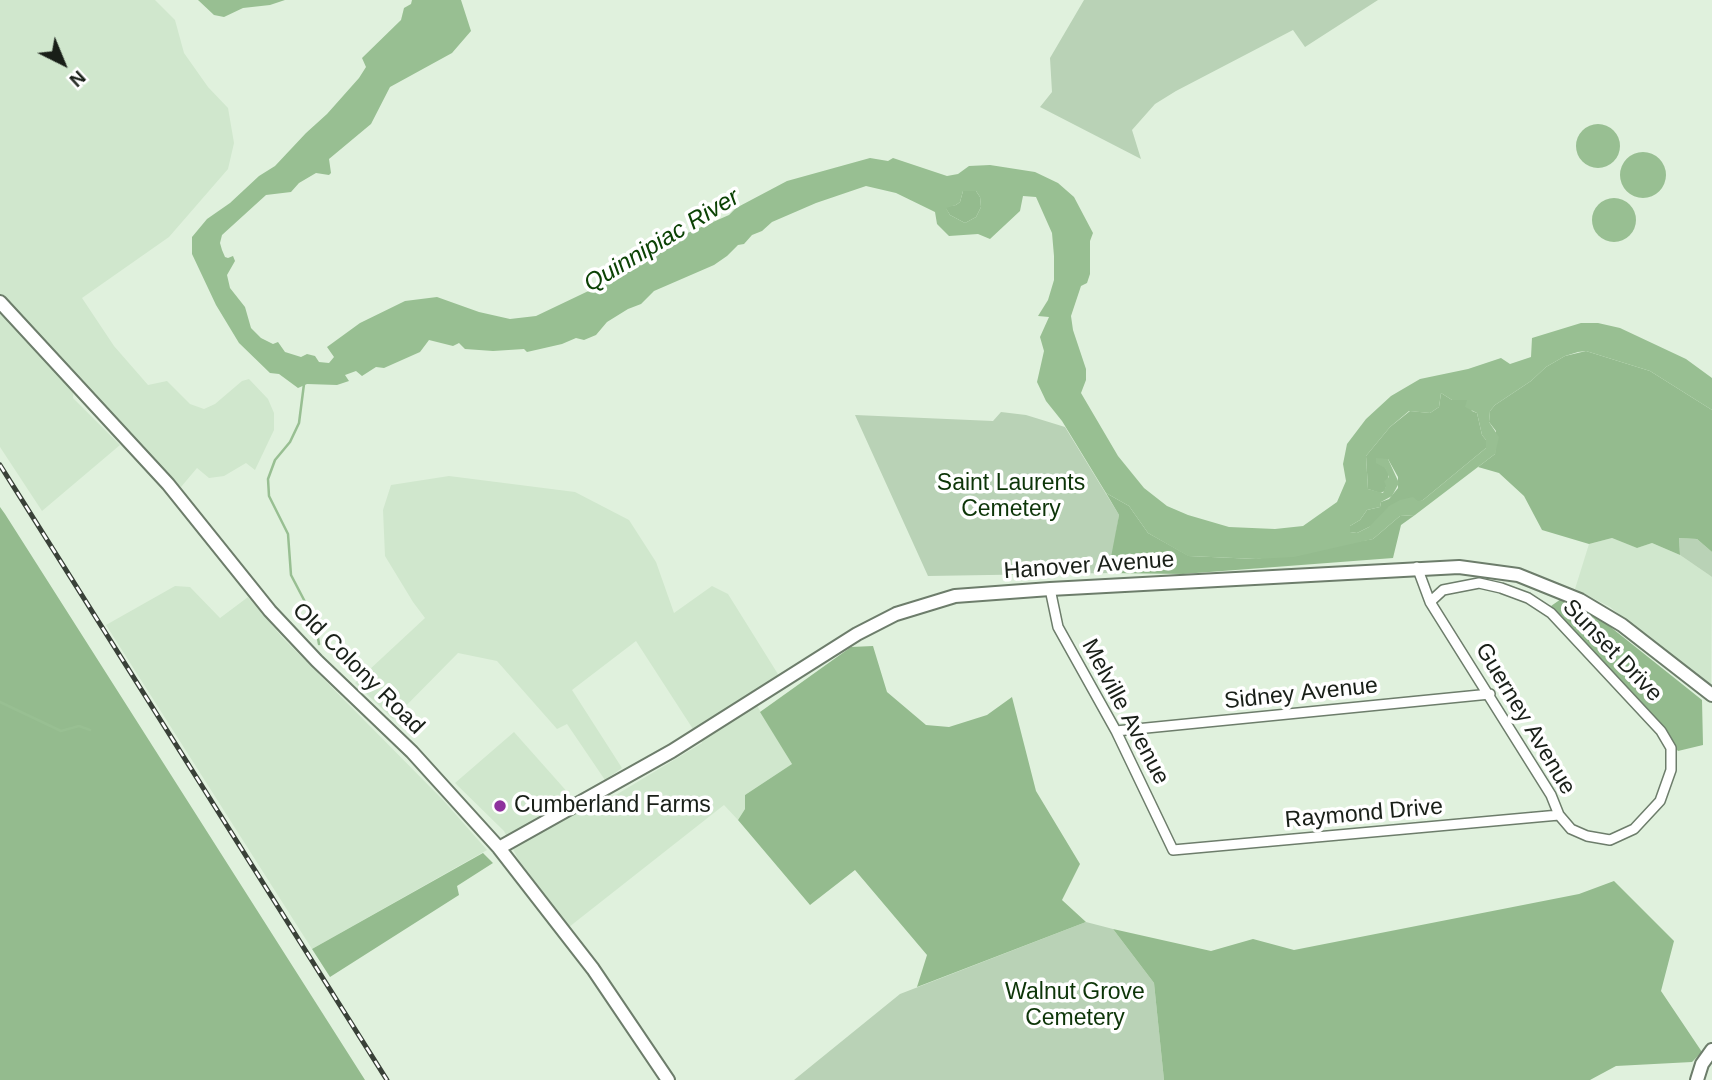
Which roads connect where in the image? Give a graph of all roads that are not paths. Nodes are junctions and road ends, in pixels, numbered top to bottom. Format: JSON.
{"nodes":[{"id":1,"x":0,"y":302,"type":"edge"},
{"id":2,"x":1417,"y":568,"type":"junction"},
{"id":3,"x":1050,"y":589,"type":"junction"},
{"id":4,"x":1430,"y":603,"type":"junction"},
{"id":5,"x":1490,"y":694,"type":"junction"},
{"id":6,"x":1712,"y":695,"type":"edge"},
{"id":7,"x":1116,"y":732,"type":"junction"},
{"id":8,"x":1559,"y":815,"type":"junction"},
{"id":9,"x":1634,"y":829,"type":"joint"},
{"id":10,"x":499,"y":848,"type":"junction"},
{"id":11,"x":1173,"y":850,"type":"joint"},
{"id":12,"x":1712,"y":1050,"type":"edge"},
{"id":13,"x":668,"y":1080,"type":"edge"},
{"id":14,"x":1697,"y":1080,"type":"edge"}],
"edges":[{"from":1,"to":10,"type":"main road","name":"Old Colony Road"},
{"from":2,"to":3,"type":"main road","name":"Hanover Avenue"},
{"from":2,"to":4,"type":"street","name":"Guerney Avenue"},
{"from":2,"to":6,"type":"main road","name":"Hanover Avenue"},
{"from":3,"to":7,"type":"street","name":"Melville Avenue"},
{"from":3,"to":10,"type":"main road","name":"Hanover Avenue"},
{"from":4,"to":5,"type":"street","name":"Guerney Avenue"},
{"from":4,"to":9,"type":"street","name":"Sunset Drive"},
{"from":5,"to":7,"type":"street","name":"Sidney Avenue"},
{"from":5,"to":8,"type":"street","name":"Guerney Avenue"},
{"from":7,"to":11,"type":"street","name":"Melville Avenue"},
{"from":8,"to":9,"type":"street","name":"Guerney Avenue"},
{"from":8,"to":11,"type":"street","name":"Raymond Drive"},
{"from":10,"to":13,"type":"main road","name":"Old Colony Road"},
{"from":12,"to":14,"type":"main road"}]}
